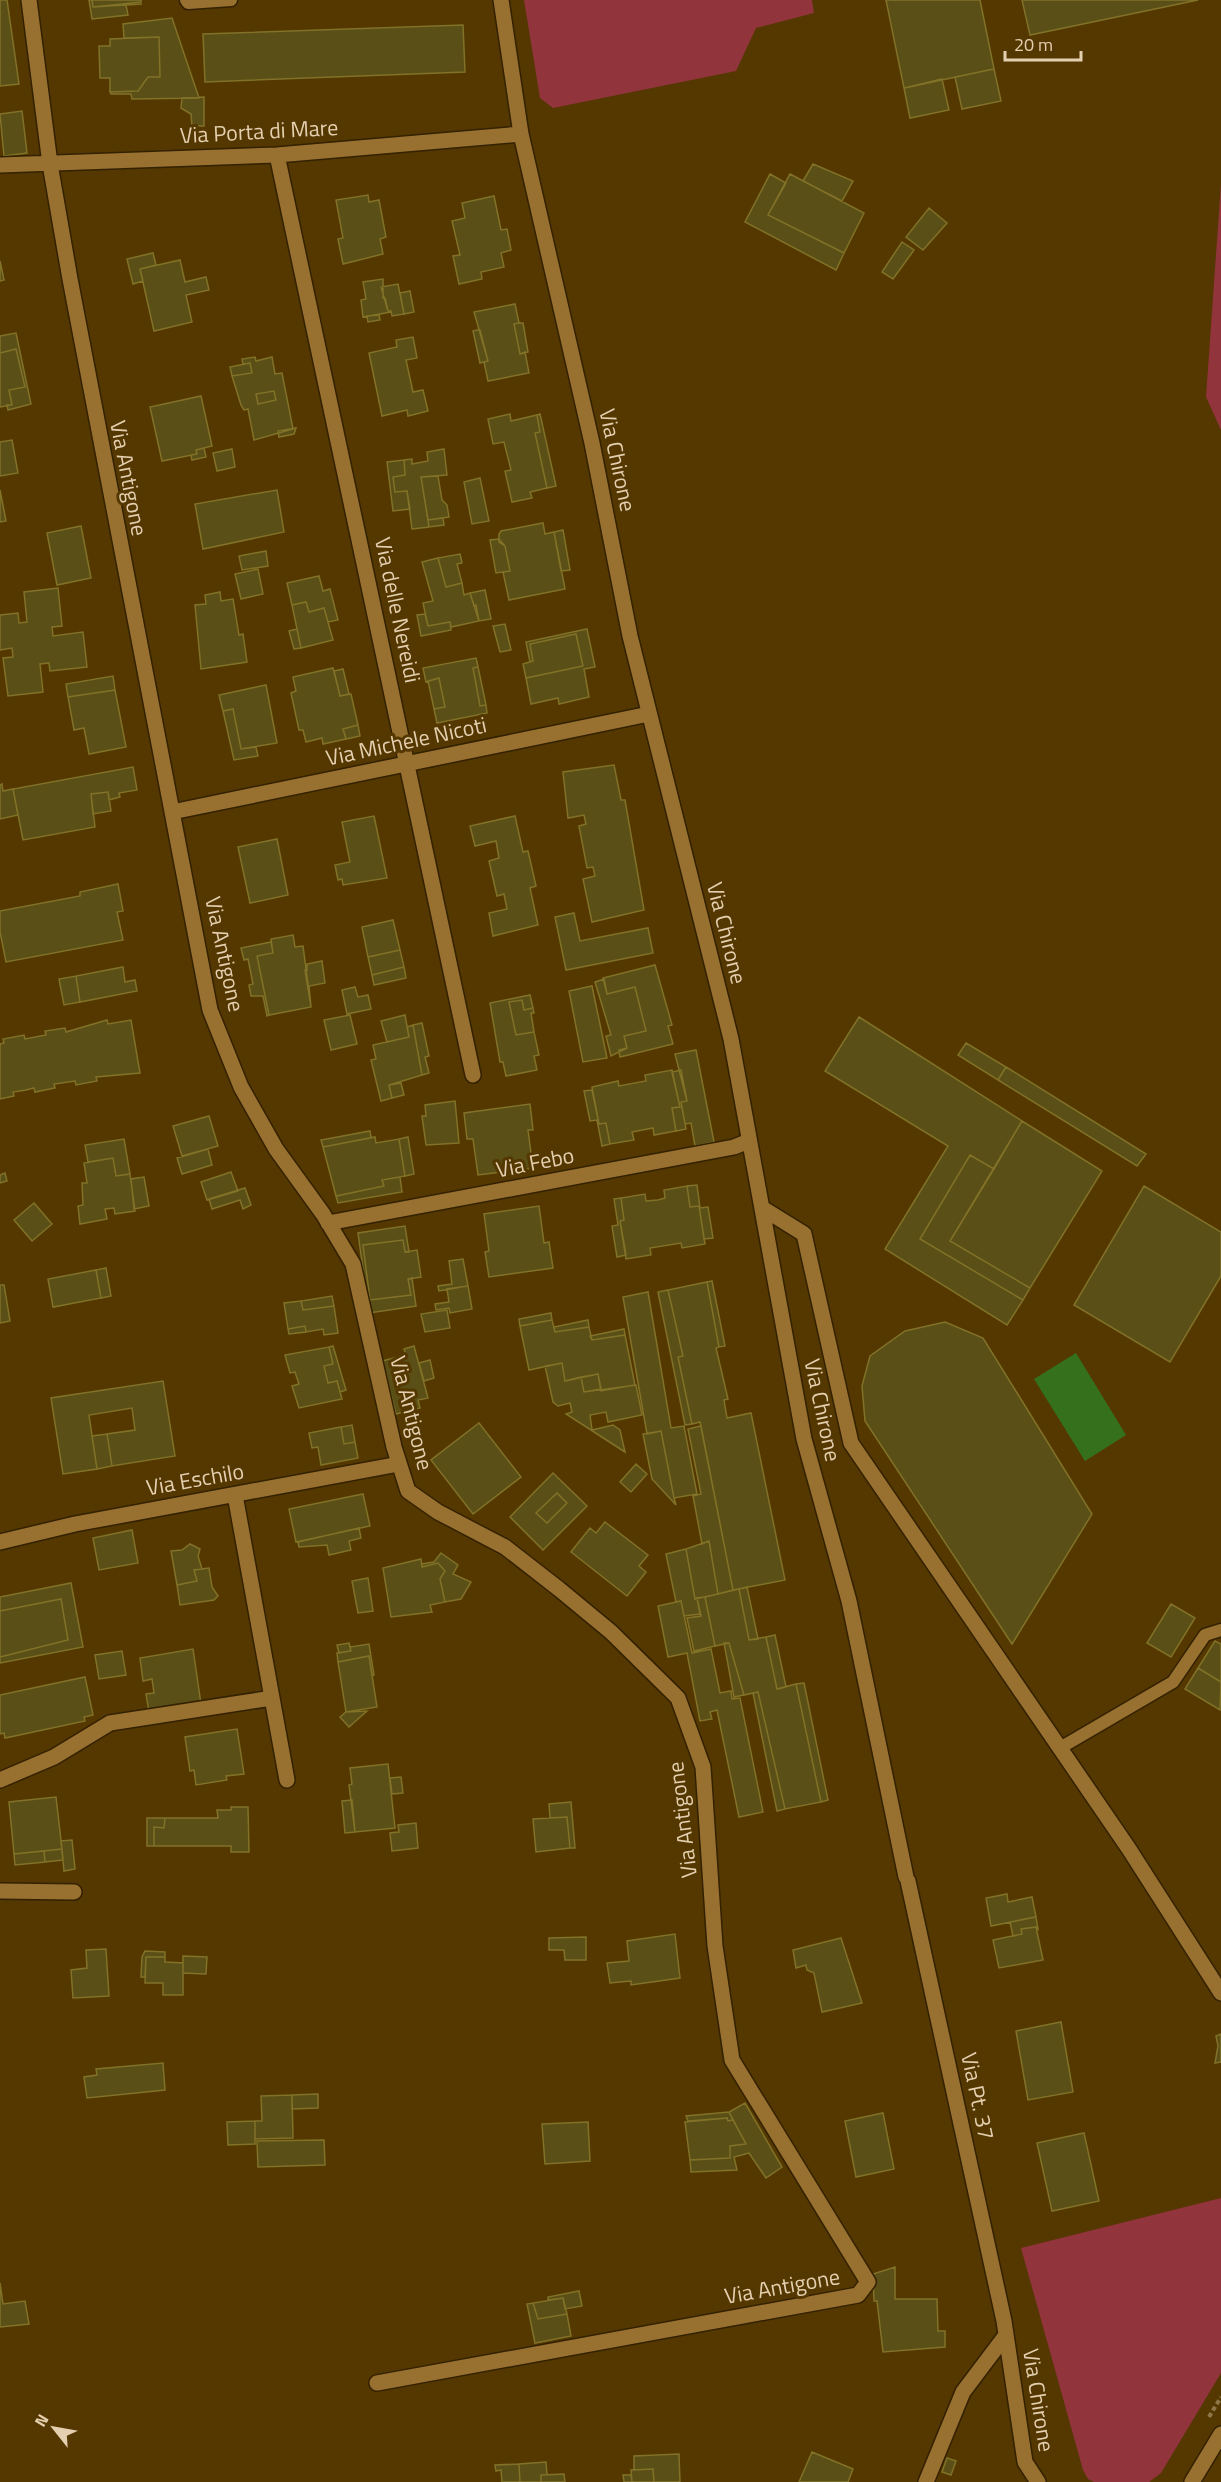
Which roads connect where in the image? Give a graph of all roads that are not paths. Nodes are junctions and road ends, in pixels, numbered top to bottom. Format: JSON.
{"nodes":[{"id":1,"x":29,"y":0,"type":"edge"},
{"id":2,"x":186,"y":0,"type":"edge"},
{"id":3,"x":231,"y":0,"type":"edge"},
{"id":4,"x":501,"y":0,"type":"edge"},
{"id":5,"x":521,"y":134,"type":"junction"},
{"id":6,"x":277,"y":155,"type":"junction"},
{"id":7,"x":50,"y":164,"type":"junction"},
{"id":8,"x":0,"y":165,"type":"edge"},
{"id":9,"x":650,"y":714,"type":"junction"},
{"id":10,"x":408,"y":764,"type":"junction"},
{"id":11,"x":172,"y":812,"type":"junction"},
{"id":12,"x":473,"y":1076,"type":"dead end"},
{"id":13,"x":749,"y":1141,"type":"junction"},
{"id":14,"x":762,"y":1208,"type":"junction"},
{"id":15,"x":328,"y":1223,"type":"junction"},
{"id":16,"x":399,"y":1464,"type":"junction"},
{"id":17,"x":235,"y":1495,"type":"junction"},
{"id":18,"x":0,"y":1542,"type":"edge"},
{"id":19,"x":1221,"y":1630,"type":"edge"},
{"id":20,"x":272,"y":1698,"type":"junction"},
{"id":21,"x":1060,"y":1748,"type":"junction"},
{"id":22,"x":0,"y":1780,"type":"edge"},
{"id":23,"x":287,"y":1780,"type":"dead end"},
{"id":24,"x":907,"y":1879,"type":"joint"},
{"id":25,"x":0,"y":1891,"type":"edge"},
{"id":26,"x":74,"y":1892,"type":"dead end"},
{"id":27,"x":1221,"y":1993,"type":"edge"},
{"id":28,"x":1005,"y":2328,"type":"junction"},
{"id":29,"x":377,"y":2383,"type":"dead end"},
{"id":30,"x":1221,"y":2434,"type":"edge"},
{"id":31,"x":926,"y":2482,"type":"edge"},
{"id":32,"x":1038,"y":2482,"type":"edge"},
{"id":33,"x":1192,"y":2482,"type":"edge"}],
"edges":[{"from":1,"to":7,"type":"street","name":"Via Antigone"},
{"from":2,"to":3,"type":"lane"},
{"from":4,"to":5,"type":"street","name":"Via Chirone"},
{"from":5,"to":6,"type":"street","name":"Via Porta di Mare"},
{"from":5,"to":9,"type":"street","name":"Via Chirone"},
{"from":6,"to":7,"type":"street","name":"Via Porta di Mare"},
{"from":6,"to":10,"type":"street","name":"Via delle Nereidi"},
{"from":7,"to":8,"type":"street","name":"Via Porta di Mare"},
{"from":7,"to":11,"type":"street","name":"Via Antigone"},
{"from":9,"to":10,"type":"street","name":"Via Michele Nicoti"},
{"from":9,"to":13,"type":"street","name":"Via Chirone"},
{"from":10,"to":11,"type":"street","name":"Via Michele Nicoti"},
{"from":10,"to":12,"type":"street","name":"Via delle Nereidi"},
{"from":11,"to":15,"type":"street","name":"Via Antigone"},
{"from":13,"to":14,"type":"street","name":"Via Chirone"},
{"from":13,"to":15,"type":"street","name":"Via Febo"},
{"from":14,"to":21,"type":"street"},
{"from":14,"to":24,"type":"street","name":"Via Chirone"},
{"from":15,"to":16,"type":"street","name":"Via Antigone"},
{"from":16,"to":17,"type":"street","name":"Via Eschilo"},
{"from":16,"to":29,"type":"street","name":"Via Antigone"},
{"from":17,"to":18,"type":"street","name":"Via Eschilo"},
{"from":17,"to":20,"type":"street"},
{"from":19,"to":21,"type":"lane"},
{"from":20,"to":22,"type":"street"},
{"from":20,"to":23,"type":"street"},
{"from":21,"to":27,"type":"street"},
{"from":24,"to":28,"type":"street","name":"Via Pt. 37"},
{"from":25,"to":26,"type":"street"},
{"from":28,"to":31,"type":"street"},
{"from":28,"to":32,"type":"street","name":"Via Chirone"},
{"from":30,"to":33,"type":"street"}]}
